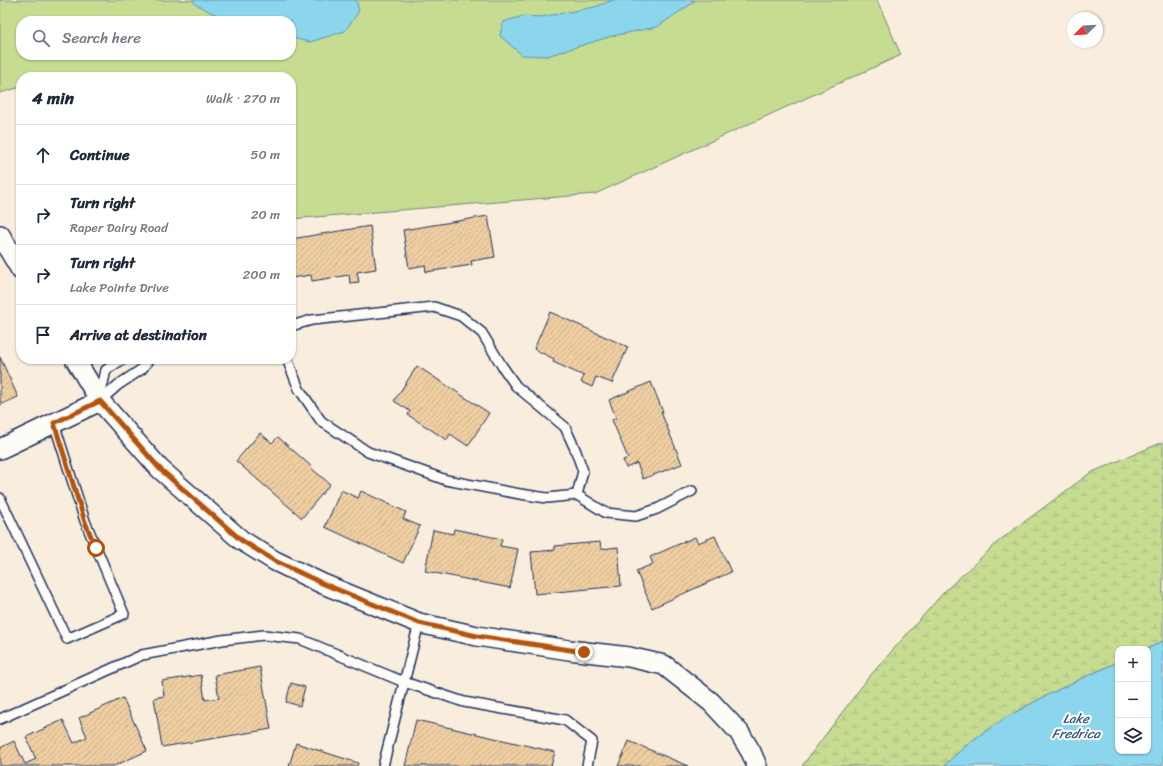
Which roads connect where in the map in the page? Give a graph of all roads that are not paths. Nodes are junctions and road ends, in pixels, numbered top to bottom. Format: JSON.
{"nodes":[{"id":1,"x":0,"y":235,"type":"edge"},
{"id":2,"x":16,"y":262,"type":"edge"},
{"id":3,"x":296,"y":325,"type":"edge"},
{"id":4,"x":78,"y":364,"type":"edge"},
{"id":5,"x":116,"y":364,"type":"edge"},
{"id":6,"x":146,"y":364,"type":"edge"},
{"id":7,"x":289,"y":364,"type":"edge"},
{"id":8,"x":100,"y":401,"type":"junction"},
{"id":9,"x":54,"y":423,"type":"junction"},
{"id":10,"x":0,"y":449,"type":"edge"},
{"id":11,"x":692,"y":490,"type":"dead end"},
{"id":12,"x":577,"y":494,"type":"junction"},
{"id":13,"x":0,"y":498,"type":"edge"},
{"id":14,"x":419,"y":623,"type":"junction"},
{"id":15,"x":404,"y":682,"type":"junction"},
{"id":16,"x":0,"y":719,"type":"edge"},
{"id":17,"x":383,"y":766,"type":"edge"},
{"id":18,"x":587,"y":766,"type":"edge"},
{"id":19,"x":757,"y":766,"type":"edge"}],
"edges":[{"from":1,"to":2,"type":"street"},
{"from":3,"to":12,"type":"lane"},
{"from":4,"to":8,"type":"street"},
{"from":5,"to":8,"type":"lane"},
{"from":6,"to":8,"type":"lane"},
{"from":7,"to":12,"type":"lane"},
{"from":8,"to":9,"type":"street"},
{"from":8,"to":14,"type":"street"},
{"from":9,"to":10,"type":"street"},
{"from":9,"to":13,"type":"lane"},
{"from":11,"to":12,"type":"lane"},
{"from":14,"to":15,"type":"lane"},
{"from":14,"to":19,"type":"street"},
{"from":15,"to":16,"type":"lane"},
{"from":15,"to":17,"type":"lane"},
{"from":15,"to":18,"type":"lane"}]}
